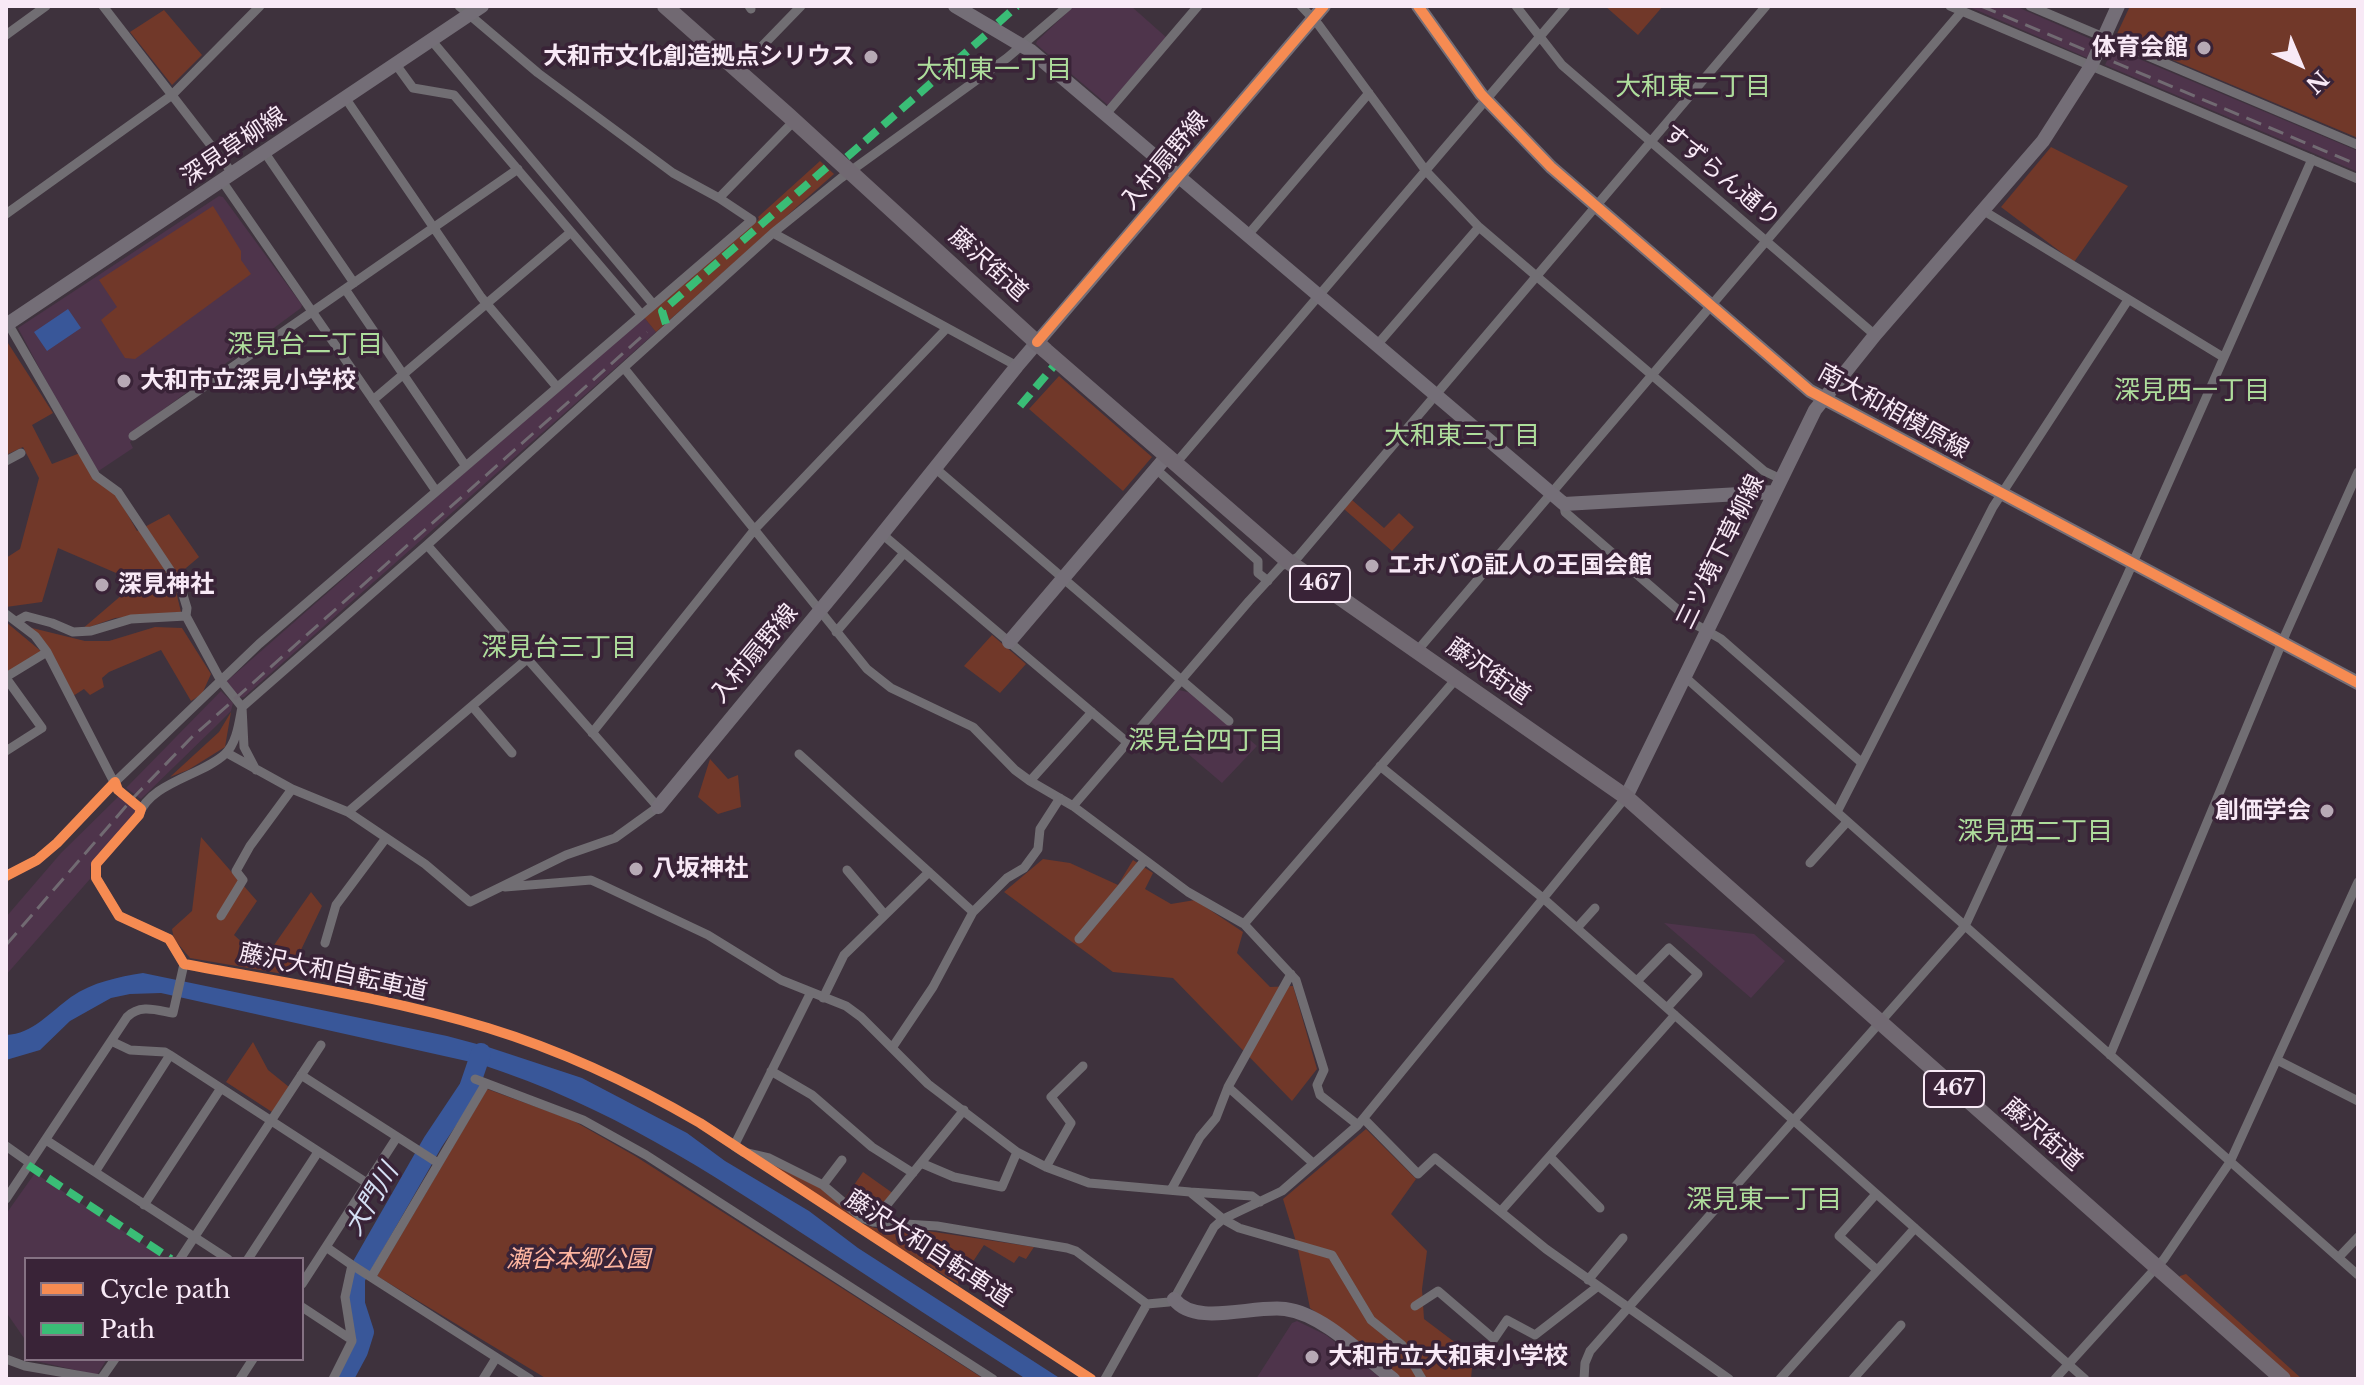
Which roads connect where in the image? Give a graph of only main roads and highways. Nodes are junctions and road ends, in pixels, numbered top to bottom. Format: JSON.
{"nodes":[{"id":1,"x":665,"y":6,"type":"edge"},
{"id":2,"x":2283,"y":1379,"type":"edge"}],
"edges":[{"from":1,"to":2,"type":"highway","name":"藤沢街道","number":"467"}]}
